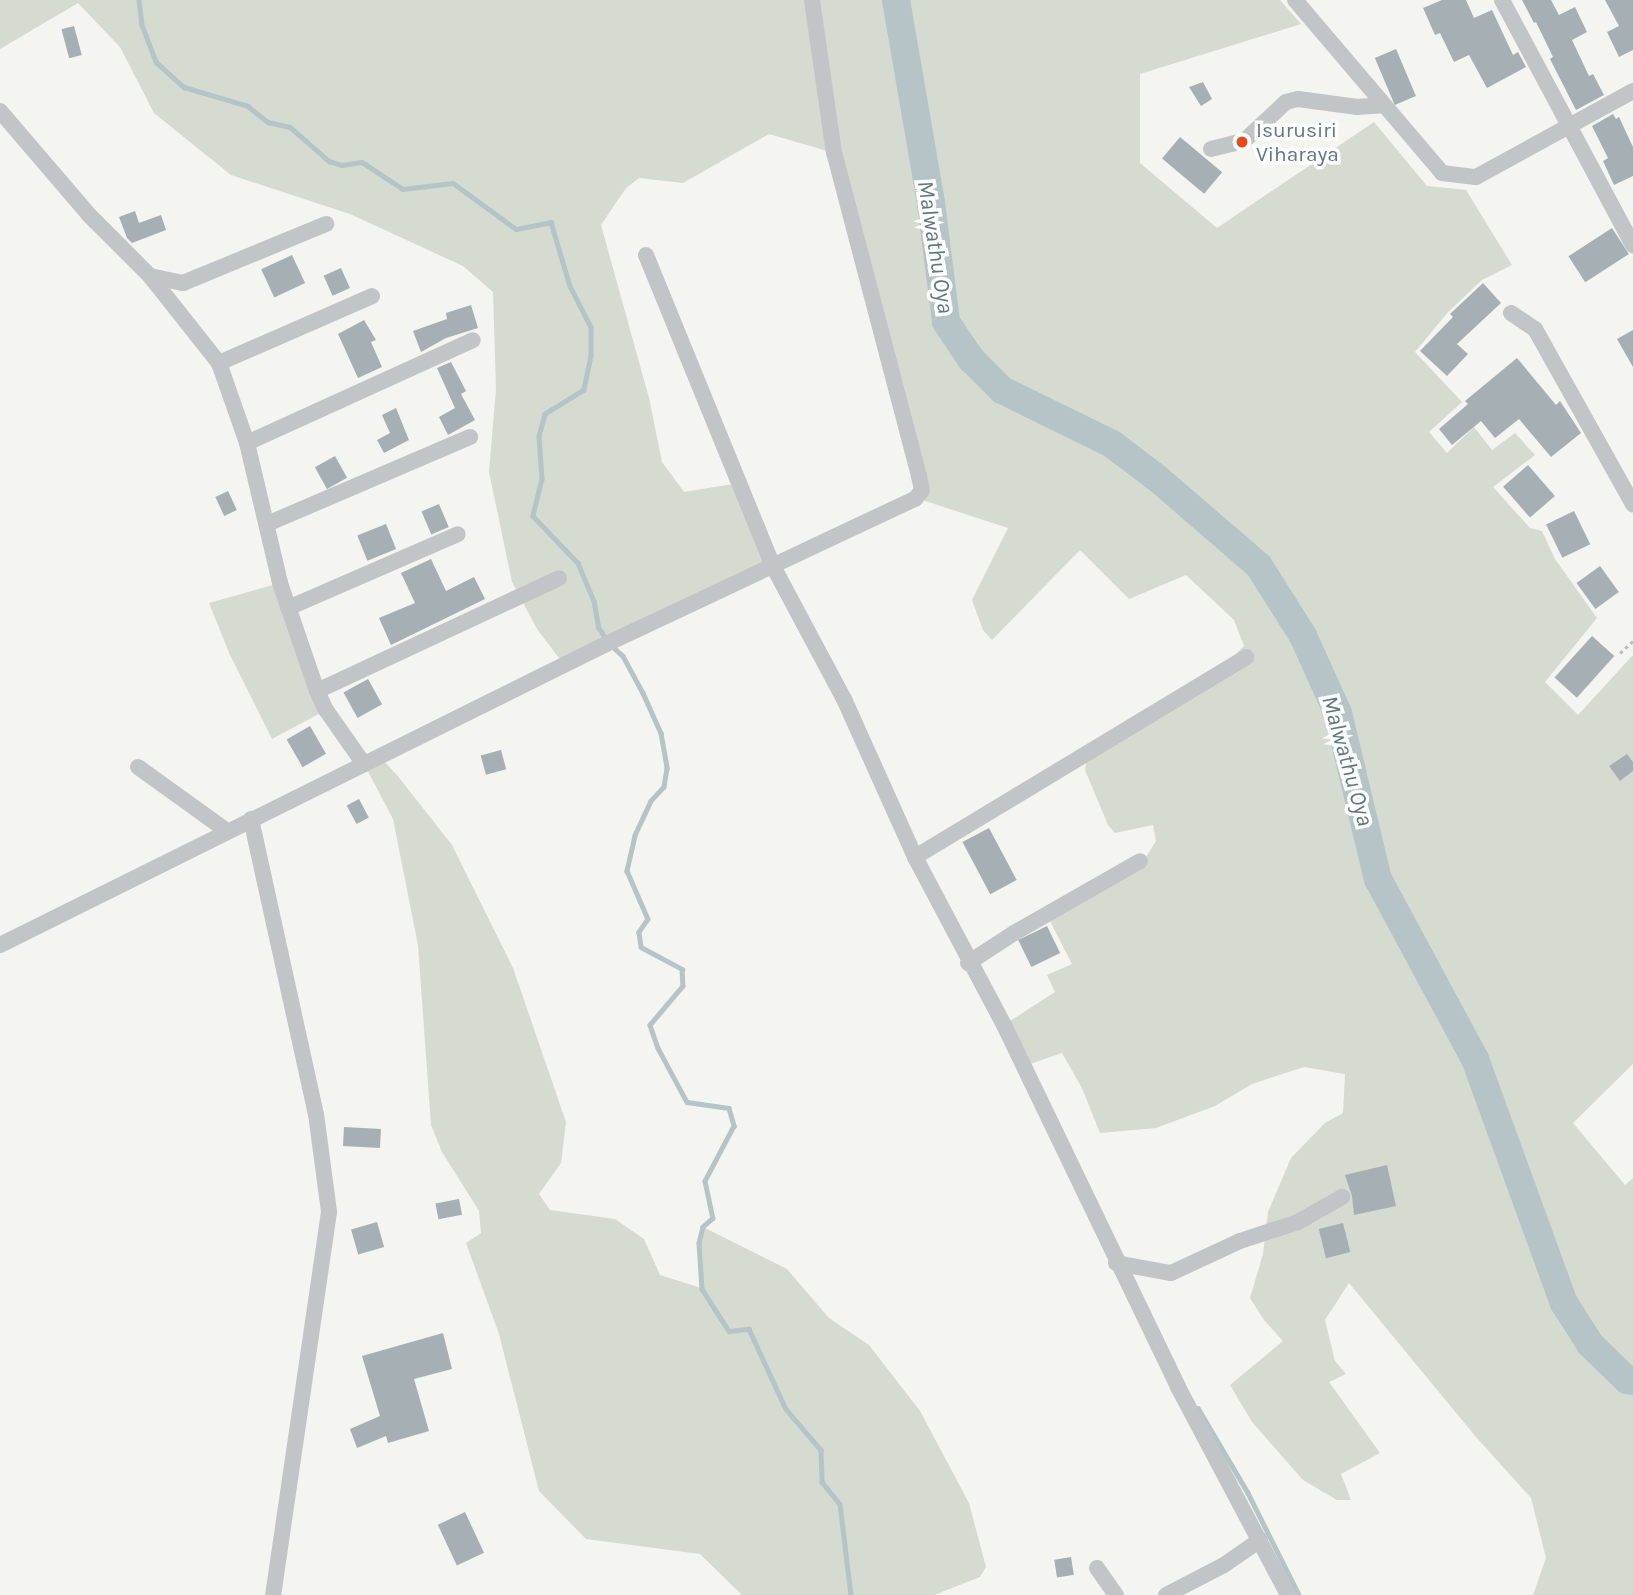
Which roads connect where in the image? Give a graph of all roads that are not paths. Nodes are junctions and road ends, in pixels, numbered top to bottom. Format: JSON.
{"nodes":[{"id":1,"x":812,"y":0,"type":"edge"},
{"id":2,"x":1295,"y":0,"type":"edge"},
{"id":3,"x":1502,"y":0,"type":"edge"},
{"id":4,"x":1633,"y":91,"type":"edge"},
{"id":5,"x":1383,"y":105,"type":"junction"},
{"id":6,"x":0,"y":111,"type":"edge"},
{"id":7,"x":1567,"y":126,"type":"junction"},
{"id":8,"x":1211,"y":149,"type":"dead end"},
{"id":9,"x":326,"y":224,"type":"dead end"},
{"id":10,"x":1633,"y":245,"type":"edge"},
{"id":11,"x":646,"y":255,"type":"dead end"},
{"id":12,"x":150,"y":276,"type":"junction"},
{"id":13,"x":372,"y":296,"type":"dead end"},
{"id":14,"x":1511,"y":313,"type":"dead end"},
{"id":15,"x":473,"y":340,"type":"dead end"},
{"id":16,"x":219,"y":363,"type":"junction"},
{"id":17,"x":470,"y":437,"type":"dead end"},
{"id":18,"x":247,"y":443,"type":"junction"},
{"id":19,"x":1633,"y":504,"type":"edge"},
{"id":20,"x":267,"y":524,"type":"junction"},
{"id":21,"x":458,"y":534,"type":"dead end"},
{"id":22,"x":774,"y":568,"type":"junction"},
{"id":23,"x":559,"y":578,"type":"dead end"},
{"id":24,"x":288,"y":608,"type":"junction"},
{"id":25,"x":1246,"y":657,"type":"dead end"},
{"id":26,"x":317,"y":691,"type":"junction"},
{"id":27,"x":363,"y":764,"type":"junction"},
{"id":28,"x":138,"y":766,"type":"dead end"},
{"id":29,"x":251,"y":819,"type":"junction"},
{"id":30,"x":227,"y":831,"type":"junction"},
{"id":31,"x":915,"y":857,"type":"junction"},
{"id":32,"x":1140,"y":860,"type":"dead end"},
{"id":33,"x":0,"y":945,"type":"edge"},
{"id":34,"x":968,"y":963,"type":"junction"},
{"id":35,"x":1342,"y":1197,"type":"dead end"},
{"id":36,"x":1116,"y":1263,"type":"junction"},
{"id":37,"x":1260,"y":1540,"type":"junction"},
{"id":38,"x":1097,"y":1568,"type":"dead end"},
{"id":39,"x":273,"y":1595,"type":"edge"},
{"id":40,"x":1116,"y":1595,"type":"edge"},
{"id":41,"x":1166,"y":1595,"type":"edge"},
{"id":42,"x":1288,"y":1595,"type":"edge"}],
"edges":[{"from":1,"to":22,"type":"street"},
{"from":2,"to":5,"type":"street"},
{"from":3,"to":7,"type":"street"},
{"from":4,"to":7,"type":"street"},
{"from":5,"to":7,"type":"street"},
{"from":5,"to":8,"type":"street"},
{"from":6,"to":12,"type":"street"},
{"from":7,"to":10,"type":"street"},
{"from":9,"to":12,"type":"street"},
{"from":11,"to":22,"type":"street"},
{"from":12,"to":16,"type":"street"},
{"from":13,"to":16,"type":"street"},
{"from":14,"to":19,"type":"street"},
{"from":15,"to":18,"type":"street"},
{"from":16,"to":18,"type":"street"},
{"from":17,"to":20,"type":"street"},
{"from":18,"to":20,"type":"street"},
{"from":20,"to":24,"type":"street"},
{"from":21,"to":24,"type":"street"},
{"from":22,"to":27,"type":"street"},
{"from":22,"to":31,"type":"street"},
{"from":23,"to":26,"type":"street"},
{"from":24,"to":26,"type":"street"},
{"from":25,"to":31,"type":"street"},
{"from":26,"to":27,"type":"street"},
{"from":27,"to":29,"type":"street"},
{"from":28,"to":30,"type":"street"},
{"from":29,"to":30,"type":"street"},
{"from":29,"to":39,"type":"street"},
{"from":30,"to":33,"type":"street"},
{"from":31,"to":34,"type":"street"},
{"from":32,"to":34,"type":"street"},
{"from":34,"to":36,"type":"street"},
{"from":35,"to":36,"type":"street"},
{"from":36,"to":37,"type":"street"},
{"from":37,"to":41,"type":"street"},
{"from":37,"to":42,"type":"street"},
{"from":38,"to":40,"type":"street"}]}
